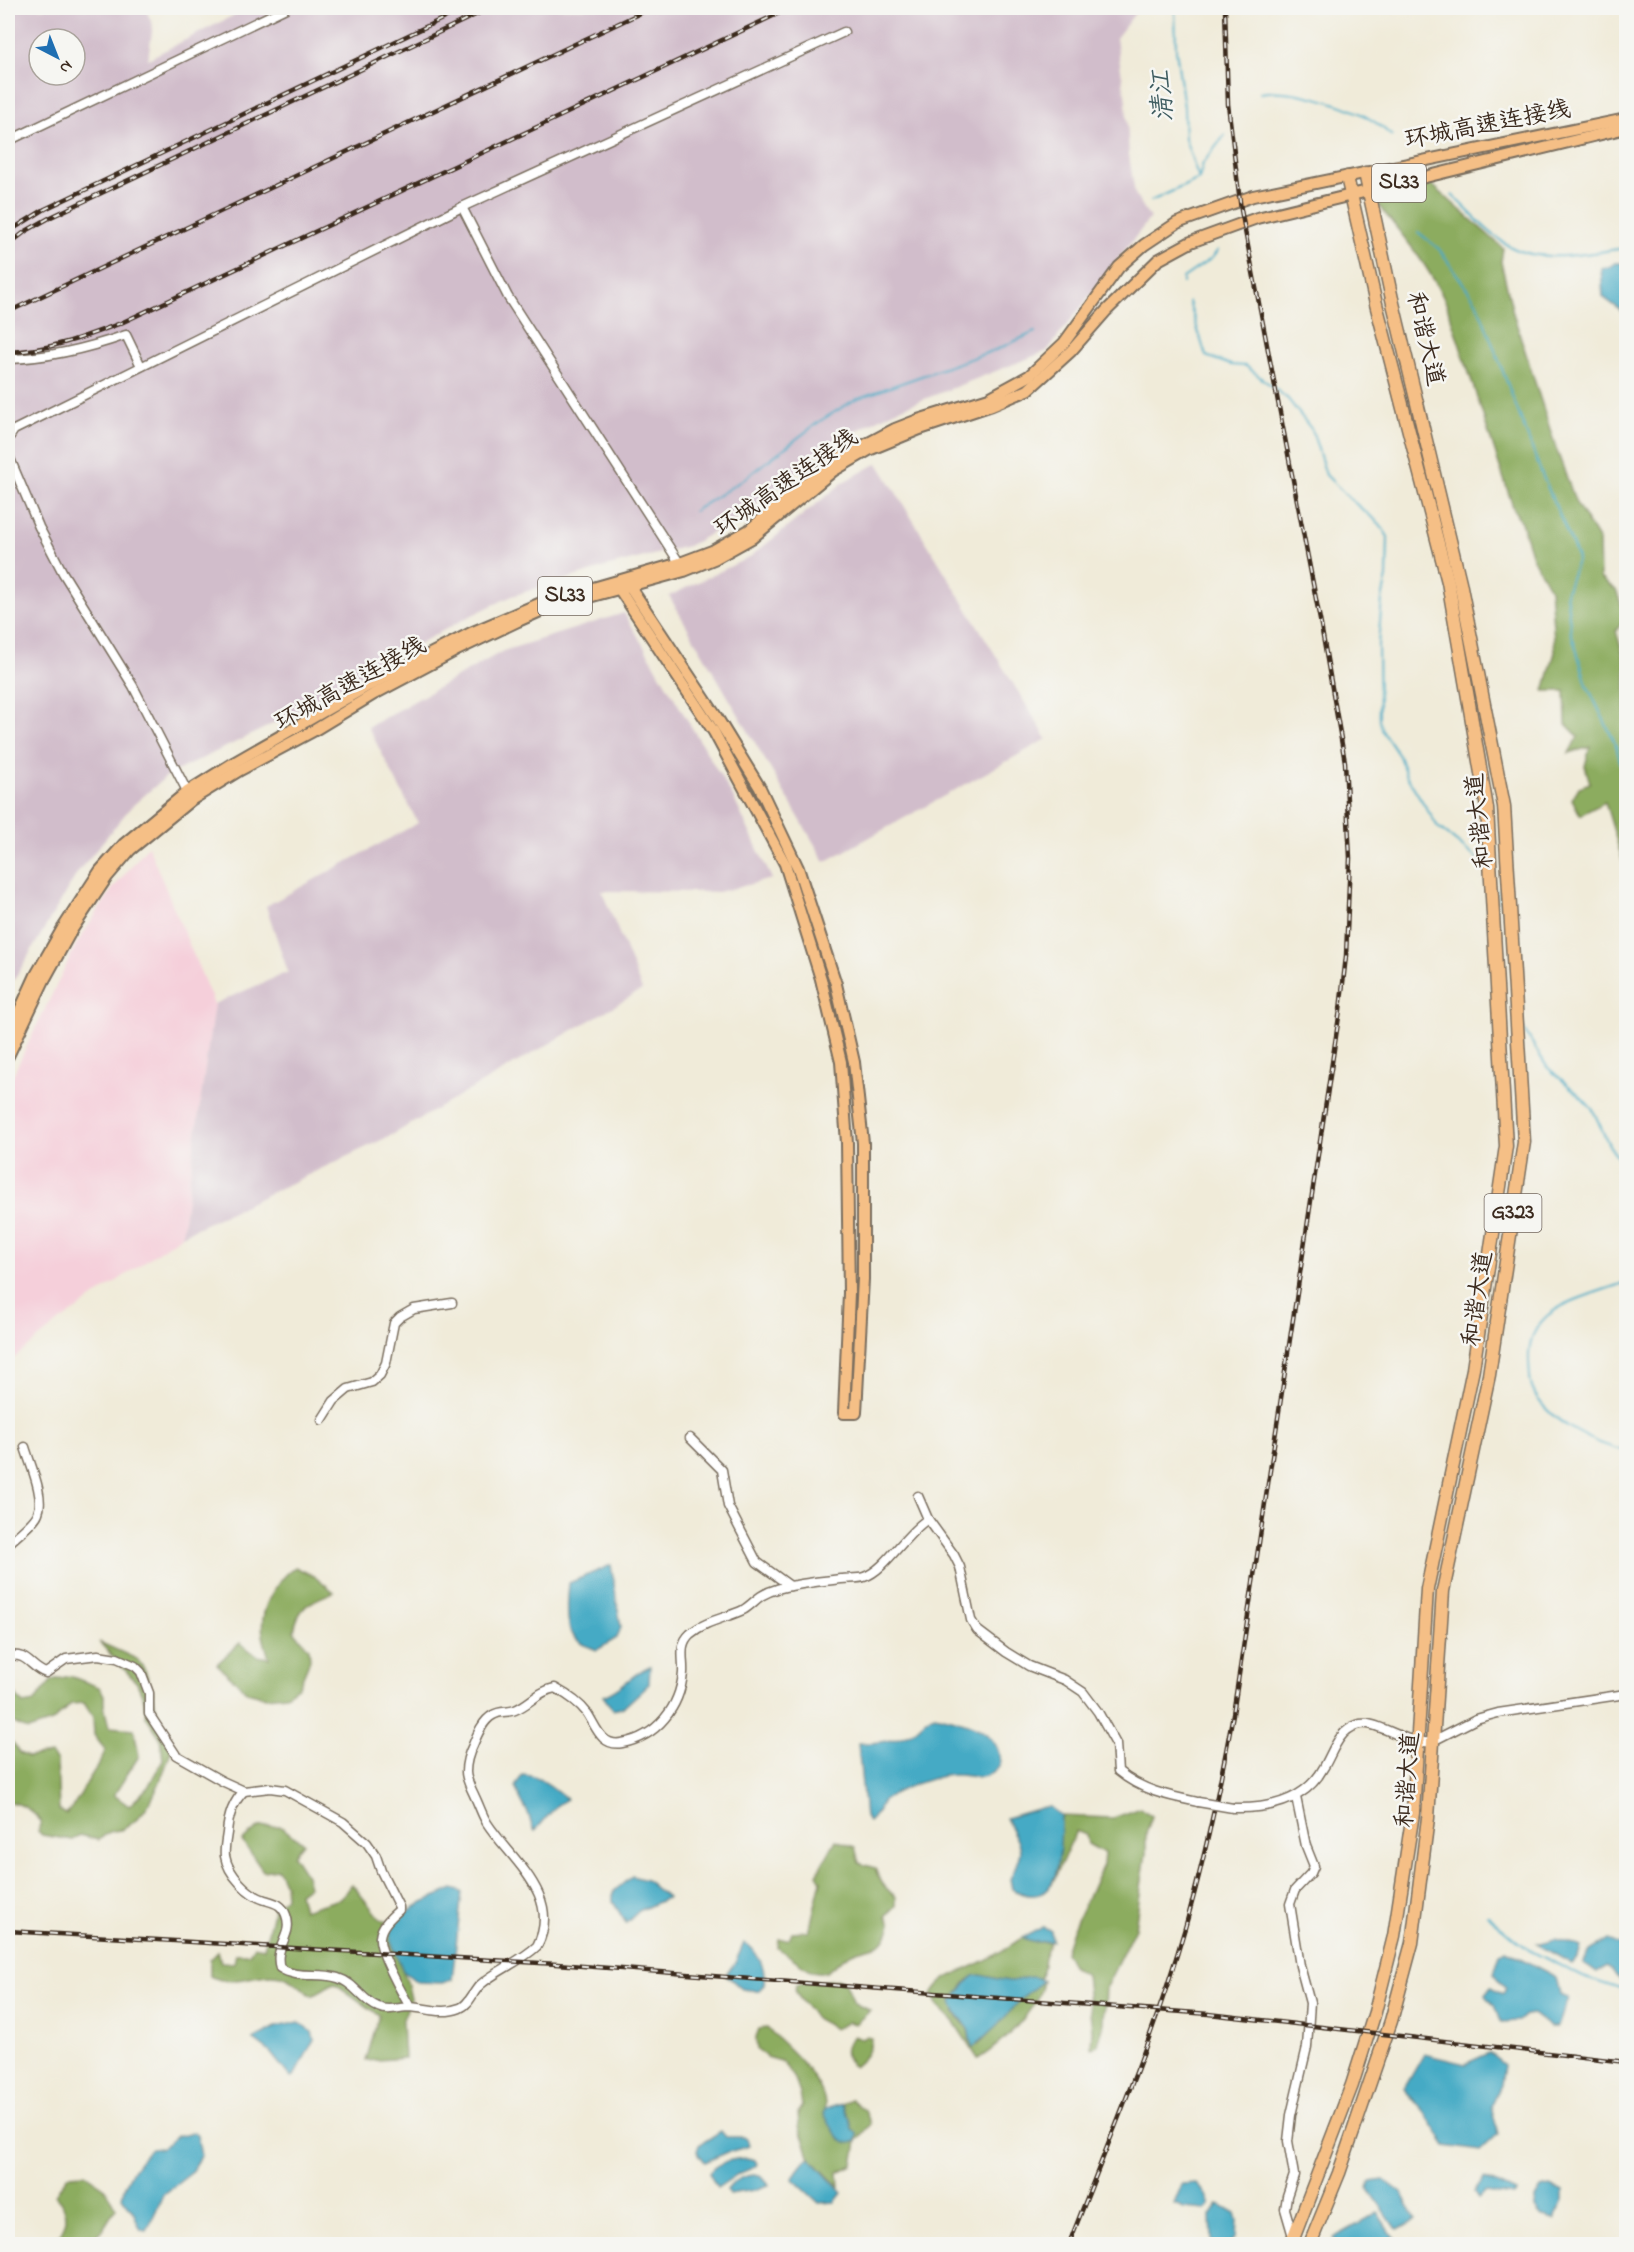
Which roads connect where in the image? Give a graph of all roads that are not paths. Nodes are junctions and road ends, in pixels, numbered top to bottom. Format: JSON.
{"nodes":[{"id":1,"x":286,"y":8,"type":"edge"},
{"id":2,"x":844,"y":32,"type":"dead end"},
{"id":3,"x":1626,"y":118,"type":"edge"},
{"id":4,"x":1626,"y":128,"type":"edge"},
{"id":5,"x":8,"y":141,"type":"edge"},
{"id":6,"x":1365,"y":173,"type":"junction"},
{"id":7,"x":1347,"y":177,"type":"junction"},
{"id":8,"x":1369,"y":190,"type":"junction"},
{"id":9,"x":1351,"y":195,"type":"junction"},
{"id":10,"x":462,"y":207,"type":"junction"},
{"id":11,"x":8,"y":359,"type":"edge"},
{"id":12,"x":141,"y":366,"type":"junction"},
{"id":13,"x":8,"y":440,"type":"edge"},
{"id":14,"x":8,"y":454,"type":"edge"},
{"id":15,"x":682,"y":567,"type":"junction"},
{"id":16,"x":622,"y":584,"type":"junction"},
{"id":17,"x":189,"y":796,"type":"junction"},
{"id":18,"x":8,"y":1036,"type":"edge"},
{"id":19,"x":8,"y":1056,"type":"edge"},
{"id":20,"x":452,"y":1303,"type":"dead end"},
{"id":21,"x":322,"y":1420,"type":"dead end"},
{"id":22,"x":690,"y":1438,"type":"dead end"},
{"id":23,"x":26,"y":1447,"type":"dead end"},
{"id":24,"x":918,"y":1496,"type":"dead end"},
{"id":25,"x":928,"y":1519,"type":"junction"},
{"id":26,"x":8,"y":1544,"type":"edge"},
{"id":27,"x":790,"y":1586,"type":"junction"},
{"id":28,"x":8,"y":1656,"type":"edge"},
{"id":29,"x":1626,"y":1694,"type":"edge"},
{"id":30,"x":1418,"y":1743,"type":"junction"},
{"id":31,"x":244,"y":1791,"type":"junction"},
{"id":32,"x":1296,"y":1797,"type":"junction"},
{"id":33,"x":410,"y":2007,"type":"junction"},
{"id":34,"x":1295,"y":2242,"type":"edge"},
{"id":35,"x":1310,"y":2244,"type":"edge"}],
"edges":[{"from":1,"to":5,"type":"street"},
{"from":2,"to":10,"type":"street"},
{"from":3,"to":6,"type":"main road","name":"环城高速连接线","number":"SL33"},
{"from":4,"to":8,"type":"main road","name":"环城高速连接线","number":"SL33"},
{"from":6,"to":7,"type":"main road","name":"环城高速连接线","number":"SL33"},
{"from":6,"to":8,"type":"highway","name":"和谐大道","number":"G323"},
{"from":7,"to":9,"type":"highway","name":"和谐大道","number":"G323"},
{"from":7,"to":15,"type":"main road","name":"环城高速连接线","number":"SL33"},
{"from":8,"to":9,"type":"main road","name":"环城高速连接线","number":"SL33"},
{"from":8,"to":35,"type":"highway","name":"和谐大道","number":"G323"},
{"from":9,"to":15,"type":"main road","name":"环城高速连接线","number":"SL33"},
{"from":9,"to":30,"type":"highway","name":"和谐大道","number":"G323"},
{"from":10,"to":12,"type":"street"},
{"from":10,"to":15,"type":"street"},
{"from":11,"to":12,"type":"street"},
{"from":12,"to":13,"type":"street"},
{"from":14,"to":17,"type":"street"},
{"from":15,"to":16,"type":"main road","name":"环城高速连接线","number":"SL33"},
{"from":16,"to":16,"type":"main road"},
{"from":16,"to":17,"type":"main road","name":"环城高速连接线","number":"SL33"},
{"from":17,"to":18,"type":"main road","name":"环城高速连接线","number":"SL33"},
{"from":17,"to":19,"type":"main road","name":"环城高速连接线","number":"SL33"},
{"from":20,"to":21,"type":"street"},
{"from":22,"to":27,"type":"street"},
{"from":23,"to":26,"type":"street"},
{"from":24,"to":25,"type":"street"},
{"from":25,"to":27,"type":"street"},
{"from":25,"to":32,"type":"street","bridge":true},
{"from":27,"to":33,"type":"street"},
{"from":28,"to":31,"type":"street"},
{"from":29,"to":30,"type":"street"},
{"from":30,"to":32,"type":"street"},
{"from":30,"to":34,"type":"highway","name":"和谐大道","number":"G323"},
{"from":31,"to":33,"type":"street"},
{"from":31,"to":33,"type":"street"},
{"from":32,"to":34,"type":"street"}]}
